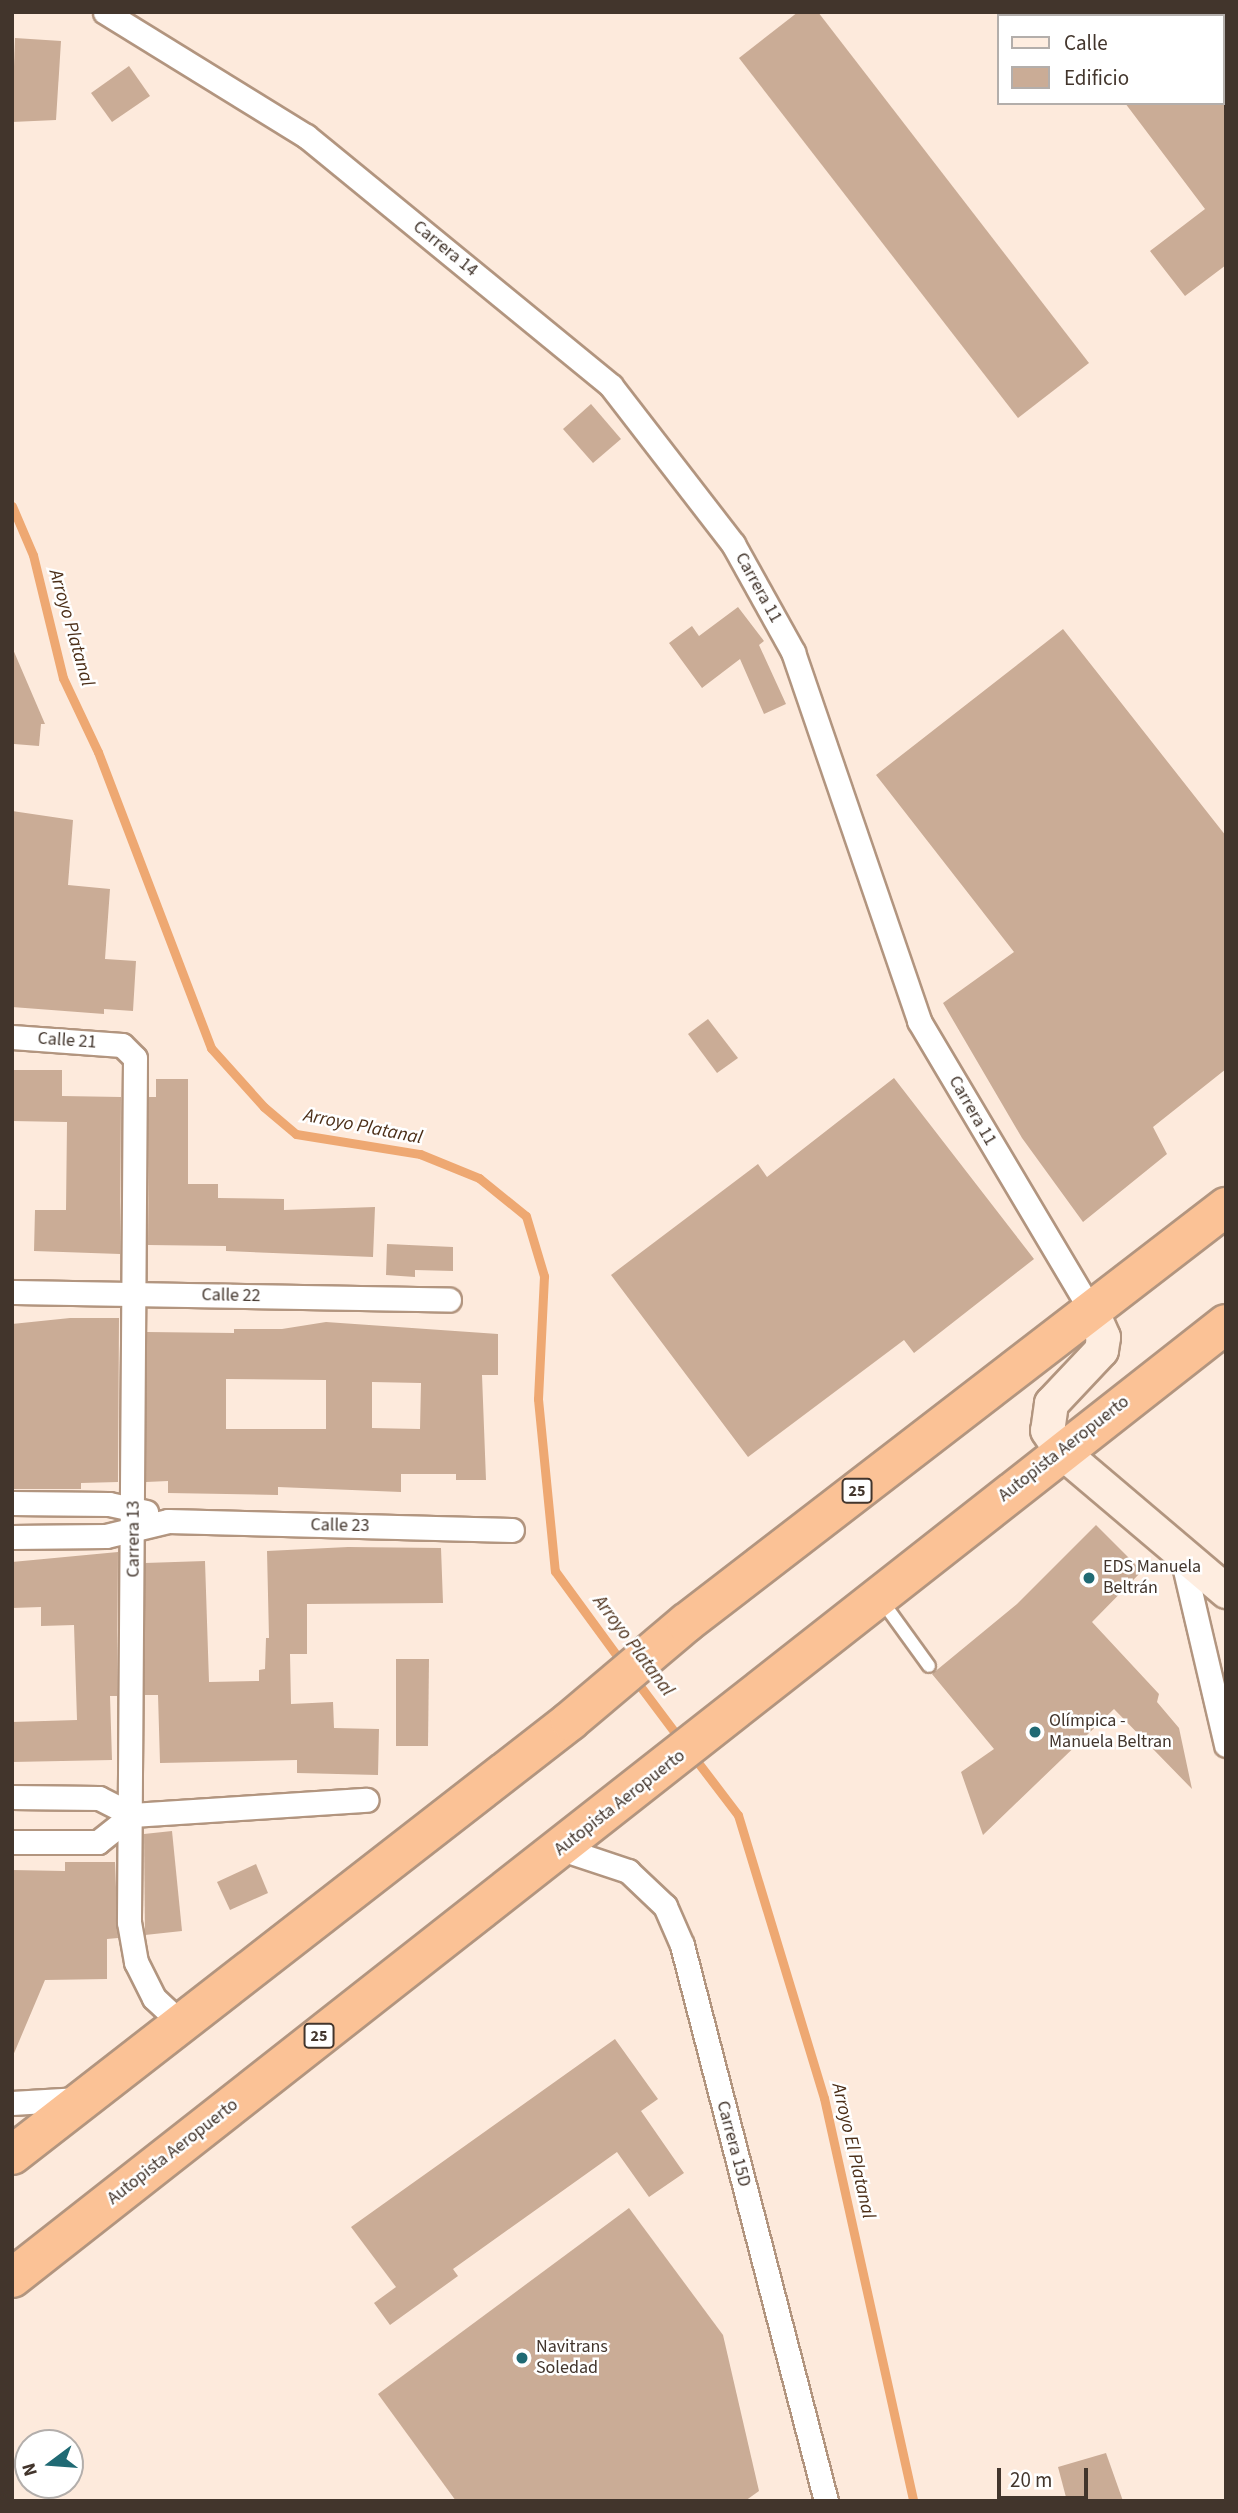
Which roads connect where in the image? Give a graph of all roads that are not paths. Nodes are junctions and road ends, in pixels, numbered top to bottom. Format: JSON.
{"nodes":[{"id":1,"x":105,"y":12,"type":"edge"},
{"id":2,"x":733,"y":544,"type":"joint"},
{"id":3,"x":12,"y":1037,"type":"edge"},
{"id":4,"x":122,"y":1045,"type":"joint"},
{"id":5,"x":1226,"y":1207,"type":"edge"},
{"id":6,"x":12,"y":1292,"type":"edge"},
{"id":7,"x":132,"y":1294,"type":"junction"},
{"id":8,"x":449,"y":1300,"type":"dead end"},
{"id":9,"x":1091,"y":1312,"type":"junction"},
{"id":10,"x":1226,"y":1324,"type":"edge"},
{"id":11,"x":1062,"y":1452,"type":"junction"},
{"id":12,"x":12,"y":1503,"type":"edge"},
{"id":13,"x":134,"y":1506,"type":"junction"},
{"id":14,"x":168,"y":1521,"type":"junction"},
{"id":15,"x":512,"y":1530,"type":"dead end"},
{"id":16,"x":134,"y":1532,"type":"junction"},
{"id":17,"x":12,"y":1537,"type":"edge"},
{"id":18,"x":1182,"y":1557,"type":"junction"},
{"id":19,"x":1226,"y":1591,"type":"edge"},
{"id":20,"x":878,"y":1596,"type":"junction"},
{"id":21,"x":929,"y":1666,"type":"dead end"},
{"id":22,"x":1226,"y":1745,"type":"edge"},
{"id":23,"x":12,"y":1797,"type":"edge"},
{"id":24,"x":367,"y":1800,"type":"dead end"},
{"id":25,"x":132,"y":1815,"type":"junction"},
{"id":26,"x":12,"y":1842,"type":"edge"},
{"id":27,"x":562,"y":1849,"type":"junction"},
{"id":28,"x":181,"y":2023,"type":"junction"},
{"id":29,"x":89,"y":2099,"type":"junction"},
{"id":30,"x":12,"y":2103,"type":"edge"},
{"id":31,"x":12,"y":2155,"type":"edge"},
{"id":32,"x":12,"y":2278,"type":"edge"},
{"id":33,"x":826,"y":2501,"type":"edge"}],
"edges":[{"from":1,"to":2,"type":"street","name":"Carrera 14"},
{"from":2,"to":9,"type":"street","name":"Carrera 11"},
{"from":3,"to":4,"type":"street","name":"Calle 21"},
{"from":4,"to":7,"type":"street","name":"Carrera 13"},
{"from":5,"to":9,"type":"highway","number":"25"},
{"from":6,"to":7,"type":"street","name":"Calle 22"},
{"from":7,"to":8,"type":"street","name":"Calle 22"},
{"from":7,"to":13,"type":"street","name":"Carrera 13"},
{"from":9,"to":11,"type":"main road","name":"Carrera 11"},
{"from":9,"to":28,"type":"highway","number":"25"},
{"from":10,"to":11,"type":"highway","name":"Autopista Aeropuerto","number":"25"},
{"from":11,"to":18,"type":"main road","name":"Carrera 11"},
{"from":11,"to":20,"type":"highway","name":"Autopista Aeropuerto","number":"25"},
{"from":12,"to":13,"type":"street","name":"Calle 23"},
{"from":13,"to":14,"type":"street","name":"Calle 23"},
{"from":13,"to":16,"type":"street","name":"Carrera 13"},
{"from":14,"to":15,"type":"street","name":"Calle 23"},
{"from":14,"to":16,"type":"street","name":"Calle 23"},
{"from":16,"to":17,"type":"street","name":"Calle 23"},
{"from":16,"to":25,"type":"street","name":"Carrera 13"},
{"from":18,"to":19,"type":"main road","name":"Carrera 11"},
{"from":18,"to":22,"type":"street"},
{"from":20,"to":21,"type":"lane"},
{"from":20,"to":27,"type":"highway","name":"Autopista Aeropuerto","number":"25"},
{"from":23,"to":25,"type":"street"},
{"from":24,"to":25,"type":"street"},
{"from":25,"to":26,"type":"street"},
{"from":25,"to":28,"type":"street","name":"Carrera 13"},
{"from":27,"to":32,"type":"highway","name":"Autopista Aeropuerto","number":"25"},
{"from":27,"to":33,"type":"street","name":"Carrera 15D"},
{"from":28,"to":29,"type":"highway","number":"25"},
{"from":29,"to":30,"type":"street"},
{"from":29,"to":31,"type":"highway","number":"25"}]}
